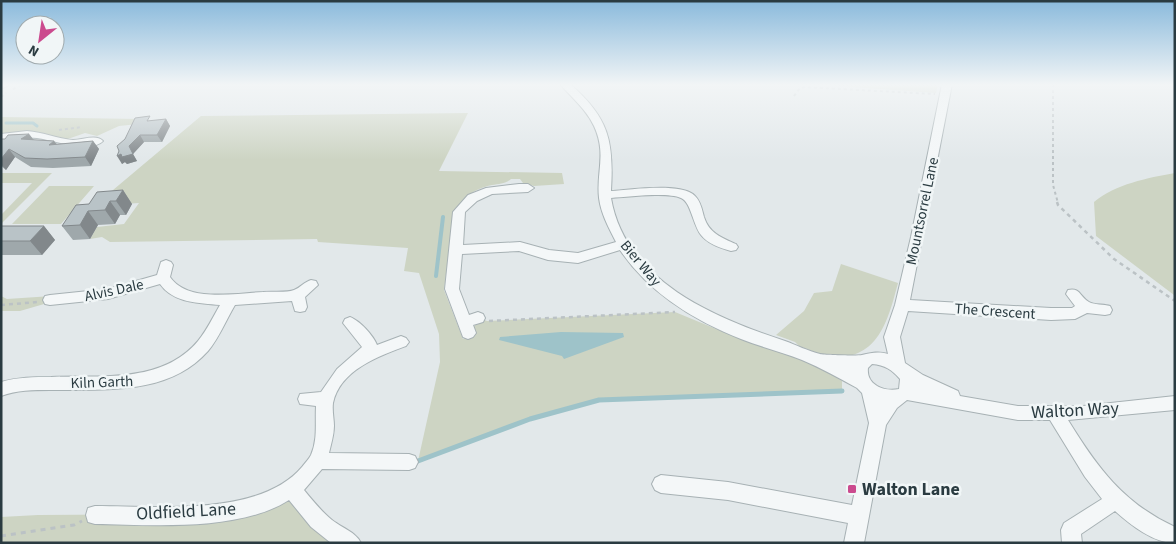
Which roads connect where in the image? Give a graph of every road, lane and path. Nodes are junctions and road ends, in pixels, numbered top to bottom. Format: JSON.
{"nodes":[{"id":1,"x":590,"y":109,"type":"edge"},
{"id":2,"x":942,"y":109,"type":"edge"},
{"id":3,"x":1053,"y":109,"type":"edge"},
{"id":4,"x":46,"y":136,"type":"junction"},
{"id":5,"x":89,"y":136,"type":"joint"},
{"id":6,"x":1,"y":137,"type":"edge"},
{"id":7,"x":519,"y":187,"type":"dead end"},
{"id":8,"x":605,"y":195,"type":"junction"},
{"id":9,"x":623,"y":244,"type":"junction"},
{"id":10,"x":731,"y":247,"type":"dead end"},
{"id":11,"x":456,"y":250,"type":"junction"},
{"id":12,"x":311,"y":285,"type":"dead end"},
{"id":13,"x":1073,"y":294,"type":"dead end"},
{"id":14,"x":230,"y":301,"type":"junction"},
{"id":15,"x":1175,"y":301,"type":"edge"},
{"id":16,"x":58,"y":302,"type":"joint"},
{"id":17,"x":1,"y":305,"type":"edge"},
{"id":18,"x":902,"y":305,"type":"junction"},
{"id":19,"x":1085,"y":307,"type":"junction"},
{"id":20,"x":1106,"y":310,"type":"dead end"},
{"id":21,"x":675,"y":312,"type":"dead end"},
{"id":22,"x":350,"y":323,"type":"dead end"},
{"id":23,"x":470,"y":324,"type":"joint"},
{"id":24,"x":892,"y":337,"type":"junction"},
{"id":25,"x":400,"y":342,"type":"dead end"},
{"id":26,"x":366,"y":355,"type":"junction"},
{"id":27,"x":815,"y":358,"type":"junction"},
{"id":28,"x":866,"y":360,"type":"junction"},
{"id":29,"x":901,"y":368,"type":"junction"},
{"id":30,"x":866,"y":386,"type":"junction"},
{"id":31,"x":1,"y":389,"type":"edge"},
{"id":32,"x":902,"y":395,"type":"junction"},
{"id":33,"x":306,"y":399,"type":"dead end"},
{"id":34,"x":325,"y":399,"type":"junction"},
{"id":35,"x":1175,"y":403,"type":"edge"},
{"id":36,"x":976,"y":406,"type":"junction"},
{"id":37,"x":1055,"y":414,"type":"junction"},
{"id":38,"x":878,"y":423,"type":"junction"},
{"id":39,"x":317,"y":461,"type":"junction"},
{"id":40,"x":409,"y":462,"type":"dead end"},
{"id":41,"x":661,"y":484,"type":"dead end"},
{"id":42,"x":293,"y":490,"type":"junction"},
{"id":43,"x":1114,"y":501,"type":"junction"},
{"id":44,"x":94,"y":515,"type":"joint"},
{"id":45,"x":860,"y":516,"type":"junction"},
{"id":46,"x":1,"y":536,"type":"edge"},
{"id":47,"x":1175,"y":537,"type":"edge"},
{"id":48,"x":351,"y":543,"type":"edge"},
{"id":49,"x":854,"y":543,"type":"edge"},
{"id":50,"x":1072,"y":543,"type":"edge"}],
"edges":[{"from":1,"to":8,"type":"street","name":"Bier Way"},
{"from":2,"to":18,"type":"street","name":"Mountsorrel Lane"},
{"from":3,"to":15,"type":"path"},
{"from":4,"to":5,"type":"street"},
{"from":4,"to":5,"type":"path"},
{"from":4,"to":6,"type":"street"},
{"from":7,"to":11,"type":"street"},
{"from":8,"to":9,"type":"street","name":"Bier Way"},
{"from":8,"to":10,"type":"street"},
{"from":9,"to":11,"type":"street"},
{"from":9,"to":27,"type":"street","name":"Bier Way"},
{"from":11,"to":23,"type":"street"},
{"from":12,"to":14,"type":"street"},
{"from":13,"to":19,"type":"street"},
{"from":14,"to":16,"type":"street","name":"Alvis Dale"},
{"from":14,"to":31,"type":"street","name":"Kiln Garth"},
{"from":16,"to":17,"type":"path"},
{"from":18,"to":19,"type":"street","name":"The Crescent"},
{"from":18,"to":24,"type":"street","name":"Mountsorrel Lane"},
{"from":19,"to":20,"type":"street","name":"The Crescent"},
{"from":21,"to":23,"type":"path"},
{"from":22,"to":26,"type":"street"},
{"from":24,"to":28,"type":"street"},
{"from":24,"to":29,"type":"street","name":"Mountsorrel Lane"},
{"from":25,"to":26,"type":"street"},
{"from":26,"to":34,"type":"street"},
{"from":27,"to":28,"type":"street","name":"Bier Way"},
{"from":27,"to":30,"type":"street","name":"Bier Way"},
{"from":28,"to":29,"type":"street"},
{"from":28,"to":30,"type":"street"},
{"from":29,"to":32,"type":"street"},
{"from":29,"to":36,"type":"street","name":"Walton Way"},
{"from":30,"to":32,"type":"street"},
{"from":30,"to":38,"type":"street"},
{"from":32,"to":36,"type":"street","name":"Walton Way"},
{"from":32,"to":38,"type":"street"},
{"from":33,"to":34,"type":"street"},
{"from":34,"to":39,"type":"street","name":"Oldfield Lane"},
{"from":35,"to":37,"type":"street","name":"Walton Way"},
{"from":36,"to":37,"type":"street","name":"Walton Way"},
{"from":37,"to":43,"type":"street"},
{"from":38,"to":45,"type":"street"},
{"from":39,"to":40,"type":"street"},
{"from":39,"to":42,"type":"street","name":"Oldfield Lane"},
{"from":41,"to":45,"type":"street"},
{"from":42,"to":44,"type":"street","name":"Oldfield Lane"},
{"from":42,"to":48,"type":"street"},
{"from":43,"to":47,"type":"street"},
{"from":43,"to":50,"type":"street"},
{"from":44,"to":46,"type":"path"},
{"from":45,"to":49,"type":"street"}]}
